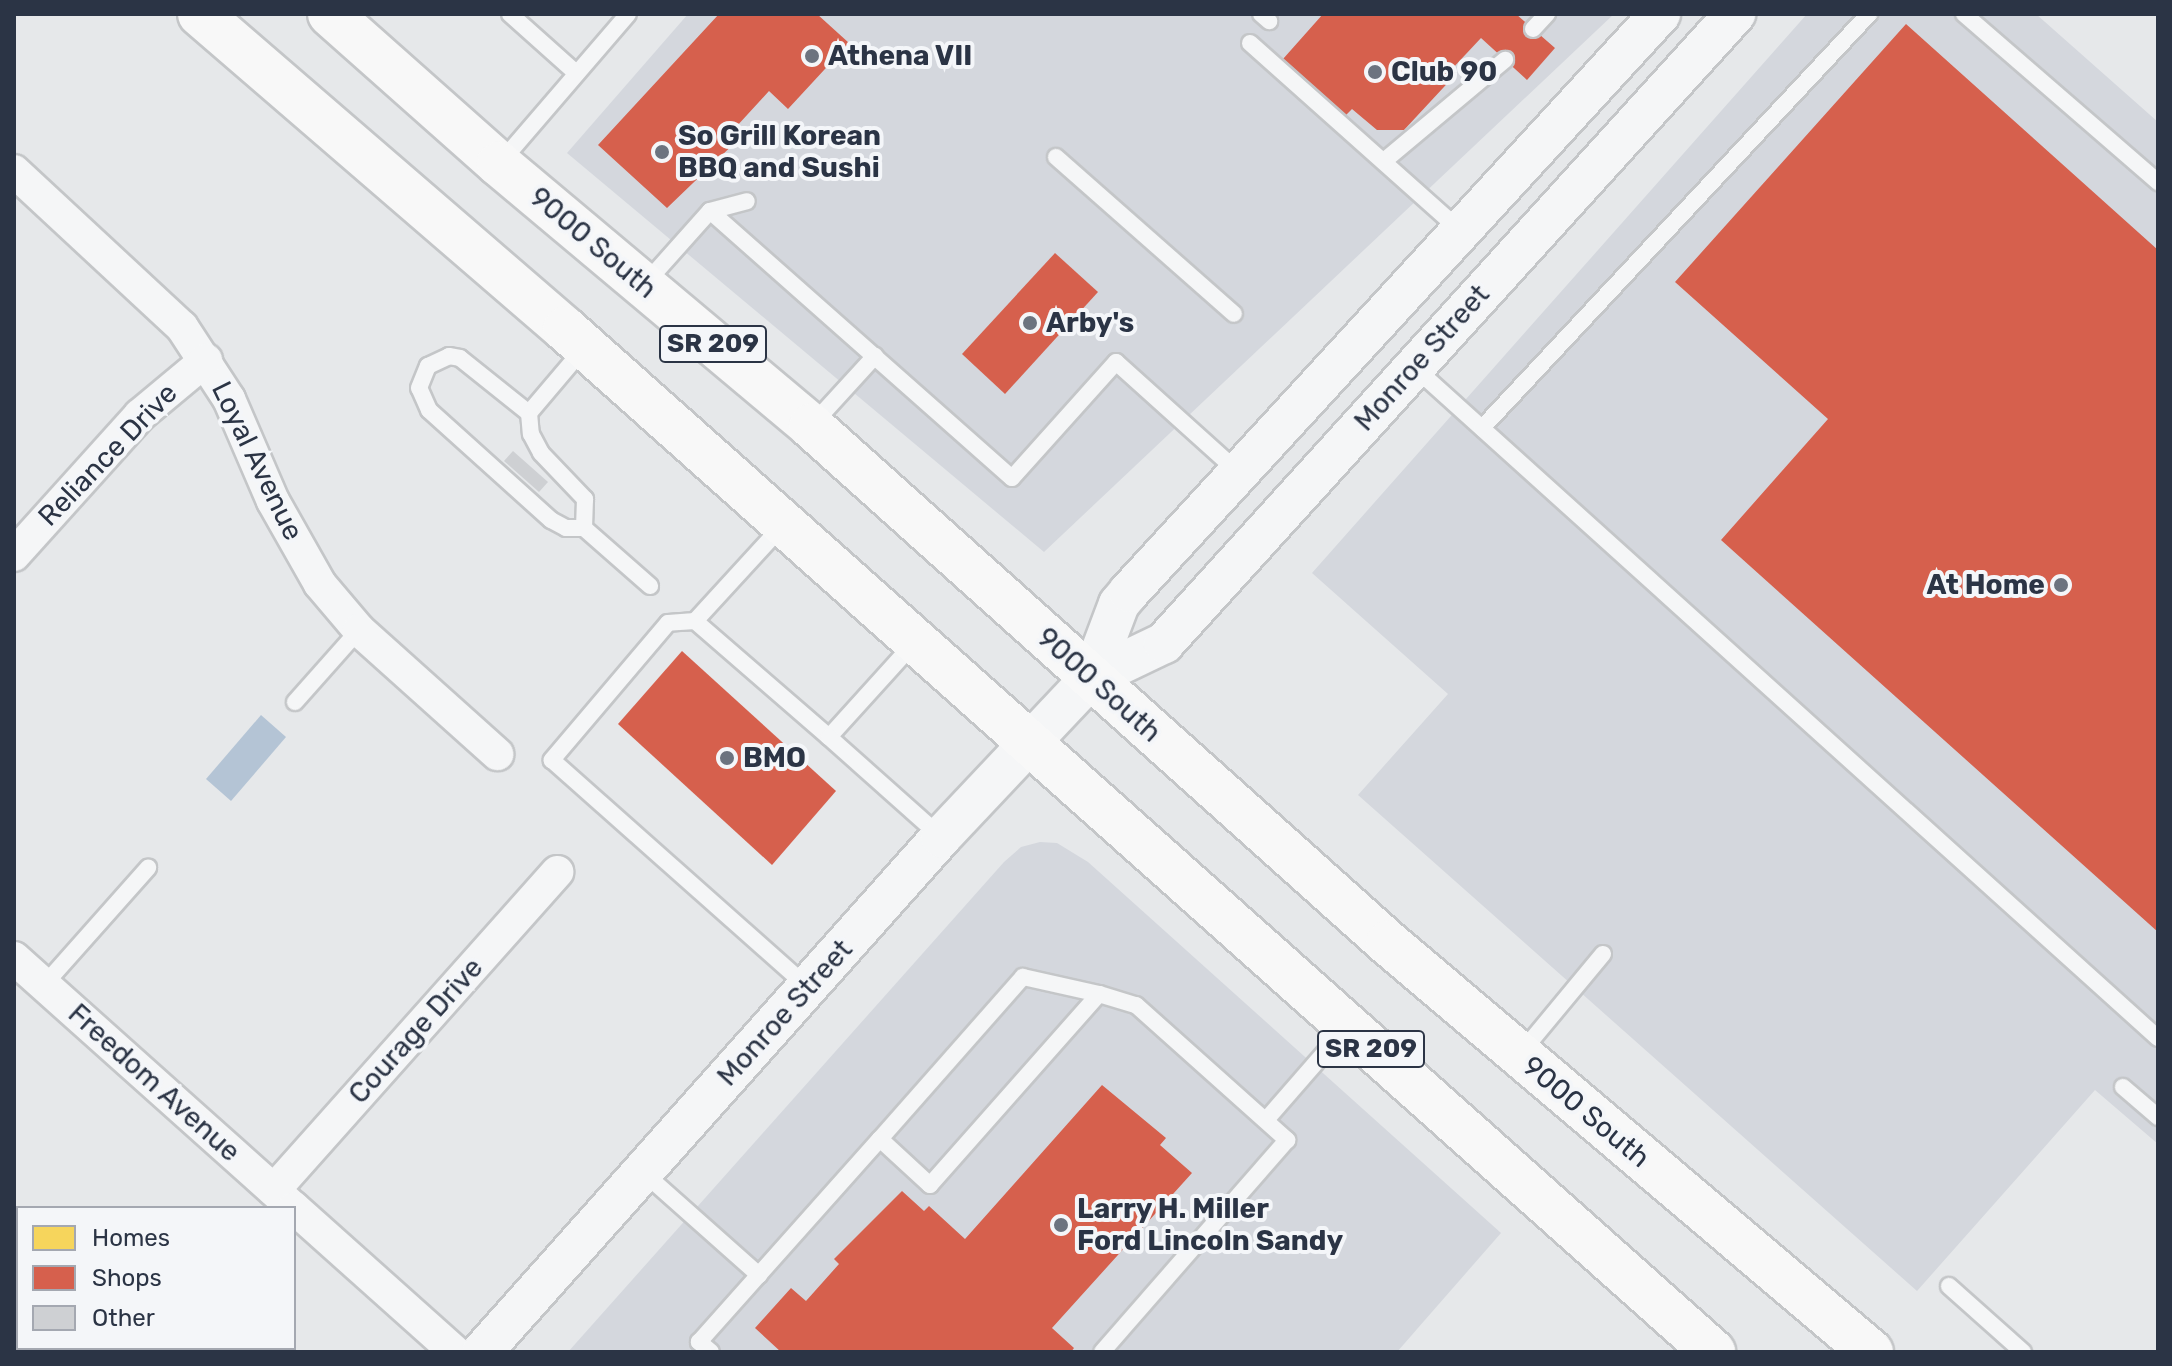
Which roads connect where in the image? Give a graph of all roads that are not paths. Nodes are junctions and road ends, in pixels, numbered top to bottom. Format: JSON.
{"nodes":[{"id":1,"x":200,"y":14,"type":"edge"},
{"id":2,"x":330,"y":14,"type":"edge"},
{"id":3,"x":510,"y":14,"type":"edge"},
{"id":4,"x":628,"y":14,"type":"edge"},
{"id":5,"x":1547,"y":14,"type":"edge"},
{"id":6,"x":1660,"y":14,"type":"edge"},
{"id":7,"x":1735,"y":14,"type":"edge"},
{"id":8,"x":1869,"y":14,"type":"edge"},
{"id":9,"x":1964,"y":14,"type":"edge"},
{"id":10,"x":1533,"y":29,"type":"dead end"},
{"id":11,"x":1250,"y":43,"type":"dead end"},
{"id":12,"x":1505,"y":60,"type":"dead end"},
{"id":13,"x":576,"y":73,"type":"junction"},
{"id":14,"x":1056,"y":157,"type":"dead end"},
{"id":15,"x":1384,"y":161,"type":"junction"},
{"id":16,"x":499,"y":164,"type":"junction"},
{"id":17,"x":14,"y":171,"type":"edge"},
{"id":18,"x":2158,"y":182,"type":"edge"},
{"id":19,"x":747,"y":201,"type":"dead end"},
{"id":20,"x":710,"y":211,"type":"junction"},
{"id":21,"x":1460,"y":230,"type":"junction"},
{"id":22,"x":643,"y":286,"type":"junction"},
{"id":23,"x":1234,"y":314,"type":"dead end"},
{"id":24,"x":586,"y":347,"type":"junction"},
{"id":25,"x":875,"y":356,"type":"junction"},
{"id":26,"x":206,"y":360,"type":"junction"},
{"id":27,"x":1414,"y":367,"type":"junction"},
{"id":28,"x":529,"y":413,"type":"junction"},
{"id":29,"x":811,"y":426,"type":"junction"},
{"id":30,"x":1482,"y":428,"type":"junction"},
{"id":31,"x":1237,"y":471,"type":"junction"},
{"id":32,"x":783,"y":525,"type":"junction"},
{"id":33,"x":584,"y":528,"type":"junction"},
{"id":34,"x":14,"y":555,"type":"edge"},
{"id":35,"x":650,"y":586,"type":"dead end"},
{"id":36,"x":695,"y":621,"type":"junction"},
{"id":37,"x":359,"y":630,"type":"junction"},
{"id":38,"x":914,"y":643,"type":"junction"},
{"id":39,"x":1091,"y":678,"type":"junction"},
{"id":40,"x":295,"y":702,"type":"dead end"},
{"id":41,"x":829,"y":737,"type":"junction"},
{"id":42,"x":1029,"y":746,"type":"junction"},
{"id":43,"x":497,"y":754,"type":"dead end"},
{"id":44,"x":941,"y":837,"type":"junction"},
{"id":45,"x":148,"y":868,"type":"dead end"},
{"id":46,"x":557,"y":872,"type":"dead end"},
{"id":47,"x":1603,"y":954,"type":"dead end"},
{"id":48,"x":14,"y":958,"type":"edge"},
{"id":49,"x":44,"y":985,"type":"junction"},
{"id":50,"x":808,"y":987,"type":"junction"},
{"id":51,"x":1099,"y":994,"type":"junction"},
{"id":52,"x":1346,"y":1028,"type":"junction"},
{"id":53,"x":2158,"y":1038,"type":"edge"},
{"id":54,"x":1519,"y":1055,"type":"junction"},
{"id":55,"x":2123,"y":1087,"type":"dead end"},
{"id":56,"x":2158,"y":1117,"type":"edge"},
{"id":57,"x":1266,"y":1120,"type":"junction"},
{"id":58,"x":880,"y":1139,"type":"junction"},
{"id":59,"x":643,"y":1172,"type":"junction"},
{"id":60,"x":287,"y":1202,"type":"edge"},
{"id":61,"x":296,"y":1210,"type":"edge"},
{"id":62,"x":759,"y":1275,"type":"junction"},
{"id":63,"x":1949,"y":1286,"type":"dead end"},
{"id":64,"x":700,"y":1349,"type":"edge"},
{"id":65,"x":455,"y":1352,"type":"edge"},
{"id":66,"x":482,"y":1352,"type":"edge"},
{"id":67,"x":1102,"y":1352,"type":"edge"},
{"id":68,"x":1713,"y":1352,"type":"edge"},
{"id":69,"x":1871,"y":1352,"type":"edge"},
{"id":70,"x":2023,"y":1352,"type":"edge"}],
"edges":[{"from":1,"to":24,"type":"main road","number":"SR 209"},
{"from":2,"to":16,"type":"main road","name":"9000 South","number":"SR 209"},
{"from":3,"to":13,"type":"lane"},
{"from":4,"to":13,"type":"lane"},
{"from":5,"to":10,"type":"lane"},
{"from":6,"to":21,"type":"street","name":"Monroe Street"},
{"from":7,"to":27,"type":"street","name":"Monroe Street"},
{"from":8,"to":30,"type":"lane"},
{"from":9,"to":18,"type":"lane"},
{"from":11,"to":15,"type":"lane"},
{"from":12,"to":15,"type":"lane"},
{"from":13,"to":16,"type":"lane"},
{"from":14,"to":23,"type":"lane"},
{"from":15,"to":21,"type":"lane"},
{"from":16,"to":22,"type":"main road","name":"9000 South","number":"SR 209"},
{"from":17,"to":26,"type":"street","name":"Loyal Avenue"},
{"from":19,"to":20,"type":"lane"},
{"from":20,"to":22,"type":"lane"},
{"from":20,"to":25,"type":"lane"},
{"from":21,"to":31,"type":"street","name":"Monroe Street"},
{"from":22,"to":29,"type":"main road","name":"9000 South","number":"SR 209"},
{"from":24,"to":28,"type":"lane"},
{"from":24,"to":32,"type":"main road","number":"SR 209"},
{"from":25,"to":29,"type":"lane"},
{"from":25,"to":31,"type":"lane"},
{"from":26,"to":34,"type":"street","name":"Reliance Drive"},
{"from":26,"to":37,"type":"street","name":"Loyal Avenue"},
{"from":27,"to":30,"type":"lane"},
{"from":27,"to":39,"type":"street","name":"Monroe Street"},
{"from":28,"to":33,"type":"lane"},
{"from":28,"to":33,"type":"lane"},
{"from":29,"to":39,"type":"main road","name":"9000 South","number":"SR 209"},
{"from":30,"to":53,"type":"lane"},
{"from":31,"to":39,"type":"street","name":"Monroe Street"},
{"from":32,"to":36,"type":"lane"},
{"from":32,"to":38,"type":"main road","number":"SR 209"},
{"from":33,"to":35,"type":"lane"},
{"from":36,"to":41,"type":"lane"},
{"from":36,"to":50,"type":"lane"},
{"from":37,"to":40,"type":"lane"},
{"from":37,"to":43,"type":"street","name":"Loyal Avenue"},
{"from":38,"to":41,"type":"lane"},
{"from":38,"to":42,"type":"main road","number":"SR 209"},
{"from":39,"to":42,"type":"street","name":"Monroe Street"},
{"from":39,"to":54,"type":"main road","name":"9000 South","number":"SR 209"},
{"from":41,"to":44,"type":"lane"},
{"from":42,"to":44,"type":"street","name":"Monroe Street"},
{"from":42,"to":52,"type":"main road","number":"SR 209"},
{"from":44,"to":50,"type":"street","name":"Monroe Street"},
{"from":45,"to":49,"type":"lane"},
{"from":46,"to":60,"type":"street","name":"Courage Drive"},
{"from":47,"to":54,"type":"lane"},
{"from":48,"to":49,"type":"street","name":"Freedom Avenue"},
{"from":49,"to":60,"type":"street","name":"Freedom Avenue"},
{"from":50,"to":59,"type":"street","name":"Monroe Street"},
{"from":51,"to":57,"type":"lane"},
{"from":51,"to":58,"type":"lane"},
{"from":51,"to":58,"type":"lane"},
{"from":52,"to":57,"type":"lane"},
{"from":52,"to":68,"type":"main road","number":"SR 209"},
{"from":54,"to":69,"type":"main road","name":"9000 South","number":"SR 209"},
{"from":55,"to":56,"type":"lane"},
{"from":57,"to":67,"type":"lane"},
{"from":58,"to":62,"type":"lane"},
{"from":59,"to":62,"type":"lane"},
{"from":59,"to":66,"type":"street","name":"Monroe Street"},
{"from":61,"to":65,"type":"street","name":"Freedom Avenue"},
{"from":62,"to":64,"type":"lane"},
{"from":63,"to":70,"type":"lane"}]}
